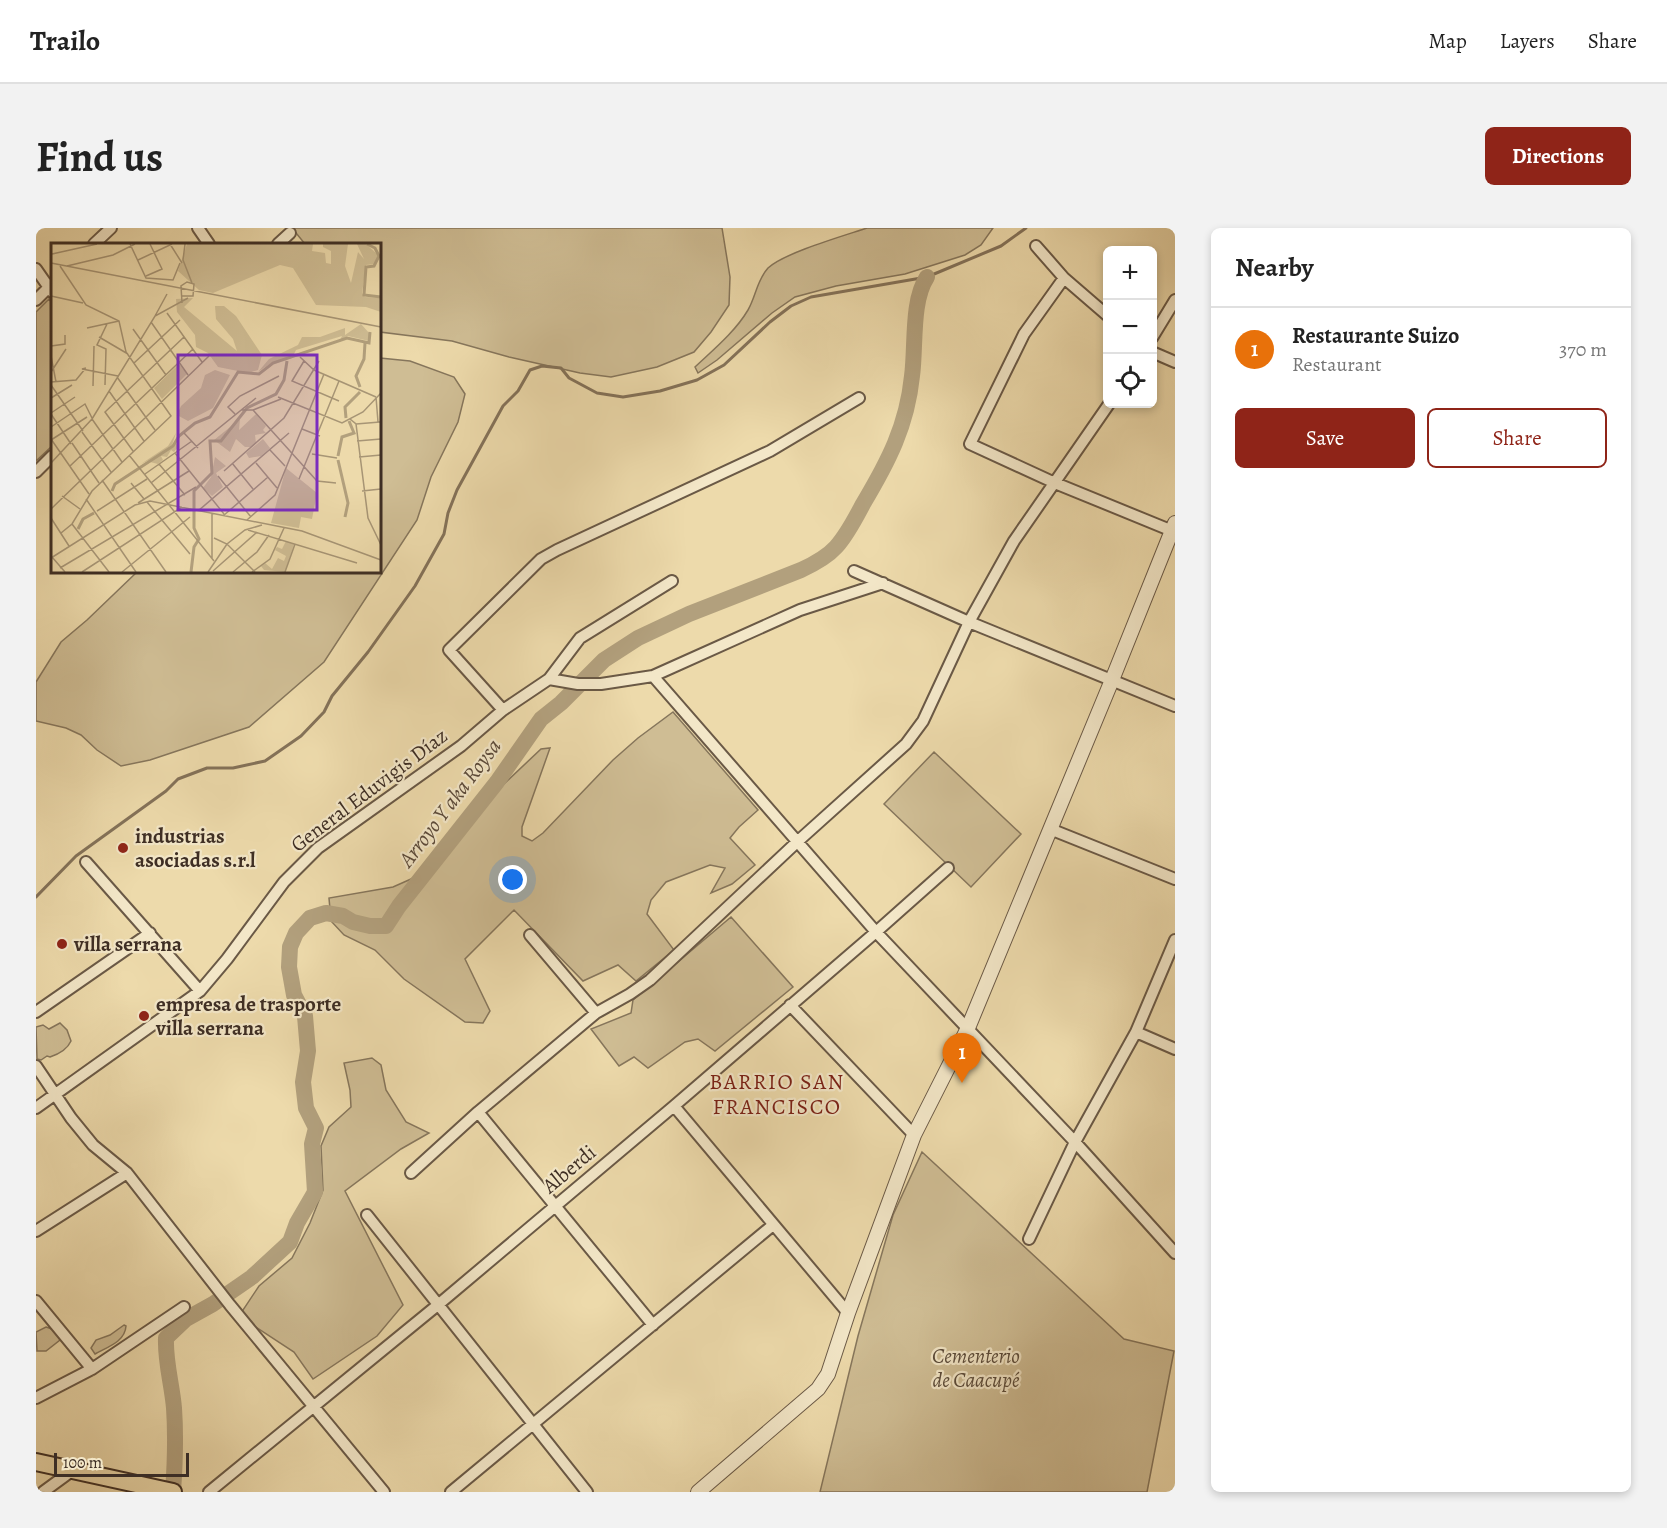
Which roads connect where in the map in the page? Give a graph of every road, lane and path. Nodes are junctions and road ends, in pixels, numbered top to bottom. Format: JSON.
{"nodes":[{"id":1,"x":111,"y":228,"type":"edge"},
{"id":2,"x":198,"y":228,"type":"edge"},
{"id":3,"x":290,"y":233,"type":"dead end"},
{"id":4,"x":95,"y":243,"type":"edge"},
{"id":5,"x":208,"y":243,"type":"edge"},
{"id":6,"x":279,"y":243,"type":"edge"},
{"id":7,"x":1036,"y":246,"type":"dead end"},
{"id":8,"x":36,"y":269,"type":"edge"},
{"id":9,"x":1064,"y":278,"type":"junction"},
{"id":10,"x":51,"y":288,"type":"edge"},
{"id":11,"x":36,"y":300,"type":"edge"},
{"id":12,"x":1175,"y":300,"type":"edge"},
{"id":13,"x":1103,"y":312,"type":"edge"},
{"id":14,"x":1157,"y":330,"type":"edge"},
{"id":15,"x":1157,"y":354,"type":"edge"},
{"id":16,"x":1175,"y":362,"type":"edge"},
{"id":17,"x":859,"y":398,"type":"dead end"},
{"id":18,"x":1106,"y":408,"type":"edge"},
{"id":19,"x":51,"y":457,"type":"edge"},
{"id":20,"x":36,"y":472,"type":"edge"},
{"id":21,"x":1055,"y":483,"type":"junction"},
{"id":22,"x":1174,"y":529,"type":"edge"},
{"id":23,"x":854,"y":571,"type":"dead end"},
{"id":24,"x":672,"y":581,"type":"dead end"},
{"id":25,"x":883,"y":583,"type":"junction"},
{"id":26,"x":969,"y":622,"type":"junction"},
{"id":27,"x":653,"y":676,"type":"junction"},
{"id":28,"x":549,"y":679,"type":"junction"},
{"id":29,"x":1112,"y":680,"type":"junction"},
{"id":30,"x":1175,"y":706,"type":"edge"},
{"id":31,"x":503,"y":710,"type":"junction"},
{"id":32,"x":1050,"y":829,"type":"junction"},
{"id":33,"x":797,"y":842,"type":"junction"},
{"id":34,"x":86,"y":862,"type":"dead end"},
{"id":35,"x":948,"y":867,"type":"dead end"},
{"id":36,"x":1175,"y":879,"type":"edge"},
{"id":37,"x":876,"y":932,"type":"junction"},
{"id":38,"x":150,"y":933,"type":"junction"},
{"id":39,"x":530,"y":935,"type":"dead end"},
{"id":40,"x":1175,"y":940,"type":"edge"},
{"id":41,"x":200,"y":991,"type":"junction"},
{"id":42,"x":790,"y":1005,"type":"junction"},
{"id":43,"x":36,"y":1012,"type":"edge"},
{"id":44,"x":596,"y":1013,"type":"junction"},
{"id":45,"x":968,"y":1028,"type":"junction"},
{"id":46,"x":1136,"y":1032,"type":"junction"},
{"id":47,"x":1175,"y":1050,"type":"edge"},
{"id":48,"x":36,"y":1066,"type":"edge"},
{"id":49,"x":56,"y":1093,"type":"junction"},
{"id":50,"x":674,"y":1106,"type":"junction"},
{"id":51,"x":36,"y":1108,"type":"edge"},
{"id":52,"x":478,"y":1112,"type":"junction"},
{"id":53,"x":914,"y":1135,"type":"junction"},
{"id":54,"x":1075,"y":1142,"type":"junction"},
{"id":55,"x":127,"y":1173,"type":"junction"},
{"id":56,"x":411,"y":1173,"type":"dead end"},
{"id":57,"x":554,"y":1206,"type":"junction"},
{"id":58,"x":367,"y":1215,"type":"dead end"},
{"id":59,"x":773,"y":1226,"type":"junction"},
{"id":60,"x":36,"y":1231,"type":"edge"},
{"id":61,"x":1029,"y":1239,"type":"dead end"},
{"id":62,"x":1175,"y":1253,"type":"edge"},
{"id":63,"x":36,"y":1301,"type":"edge"},
{"id":64,"x":439,"y":1304,"type":"junction"},
{"id":65,"x":184,"y":1307,"type":"dead end"},
{"id":66,"x":848,"y":1313,"type":"junction"},
{"id":67,"x":653,"y":1325,"type":"junction"},
{"id":68,"x":92,"y":1369,"type":"junction"},
{"id":69,"x":36,"y":1398,"type":"edge"},
{"id":70,"x":314,"y":1405,"type":"junction"},
{"id":71,"x":533,"y":1424,"type":"junction"},
{"id":72,"x":36,"y":1462,"type":"edge"},
{"id":73,"x":73,"y":1470,"type":"junction"},
{"id":74,"x":166,"y":1491,"type":"edge"},
{"id":75,"x":43,"y":1492,"type":"edge"},
{"id":76,"x":209,"y":1492,"type":"edge"},
{"id":77,"x":384,"y":1492,"type":"edge"},
{"id":78,"x":451,"y":1492,"type":"edge"},
{"id":79,"x":587,"y":1492,"type":"edge"},
{"id":80,"x":698,"y":1492,"type":"edge"}],
"edges":[{"from":1,"to":4,"type":"street"},
{"from":2,"to":5,"type":"street"},
{"from":3,"to":6,"type":"street"},
{"from":7,"to":9,"type":"street"},
{"from":8,"to":10,"type":"street"},
{"from":9,"to":13,"type":"street"},
{"from":9,"to":21,"type":"street"},
{"from":10,"to":11,"type":"street"},
{"from":12,"to":14,"type":"street"},
{"from":15,"to":16,"type":"street"},
{"from":17,"to":31,"type":"street"},
{"from":18,"to":21,"type":"street"},
{"from":19,"to":20,"type":"street"},
{"from":21,"to":22,"type":"street"},
{"from":21,"to":26,"type":"street"},
{"from":22,"to":29,"type":"street"},
{"from":23,"to":25,"type":"street"},
{"from":24,"to":28,"type":"street","name":"General Eduvigis Díaz"},
{"from":25,"to":26,"type":"street"},
{"from":25,"to":27,"type":"street"},
{"from":26,"to":29,"type":"street"},
{"from":26,"to":33,"type":"street"},
{"from":27,"to":28,"type":"street"},
{"from":27,"to":33,"type":"street"},
{"from":28,"to":31,"type":"street","name":"General Eduvigis Díaz"},
{"from":29,"to":30,"type":"street"},
{"from":29,"to":32,"type":"street"},
{"from":31,"to":41,"type":"street","name":"General Eduvigis Díaz"},
{"from":32,"to":36,"type":"street"},
{"from":32,"to":45,"type":"street"},
{"from":33,"to":37,"type":"street"},
{"from":33,"to":44,"type":"street"},
{"from":34,"to":38,"type":"street"},
{"from":35,"to":37,"type":"street","name":"Alberdi"},
{"from":37,"to":42,"type":"street","name":"Alberdi"},
{"from":37,"to":45,"type":"street"},
{"from":38,"to":41,"type":"street"},
{"from":38,"to":43,"type":"street"},
{"from":39,"to":44,"type":"street"},
{"from":40,"to":46,"type":"street"},
{"from":41,"to":49,"type":"street","name":"General Eduvigis Díaz"},
{"from":42,"to":50,"type":"street","name":"Alberdi"},
{"from":42,"to":53,"type":"street"},
{"from":44,"to":52,"type":"street"},
{"from":45,"to":53,"type":"street"},
{"from":45,"to":54,"type":"street"},
{"from":46,"to":47,"type":"street"},
{"from":46,"to":54,"type":"street"},
{"from":48,"to":49,"type":"street"},
{"from":49,"to":51,"type":"street","name":"General Eduvigis Díaz"},
{"from":49,"to":55,"type":"street"},
{"from":50,"to":57,"type":"street","name":"Alberdi"},
{"from":50,"to":59,"type":"street"},
{"from":52,"to":56,"type":"street"},
{"from":52,"to":57,"type":"street"},
{"from":53,"to":66,"type":"street"},
{"from":54,"to":61,"type":"street"},
{"from":54,"to":62,"type":"street"},
{"from":55,"to":60,"type":"street"},
{"from":55,"to":70,"type":"street"},
{"from":57,"to":64,"type":"street","name":"Alberdi"},
{"from":57,"to":67,"type":"street"},
{"from":58,"to":64,"type":"street"},
{"from":59,"to":66,"type":"street"},
{"from":59,"to":67,"type":"street"},
{"from":63,"to":68,"type":"street"},
{"from":64,"to":70,"type":"street","name":"Alberdi"},
{"from":64,"to":71,"type":"street"},
{"from":65,"to":68,"type":"street"},
{"from":66,"to":80,"type":"street"},
{"from":67,"to":71,"type":"street"},
{"from":68,"to":69,"type":"street"},
{"from":70,"to":76,"type":"street","name":"Alberdi"},
{"from":70,"to":77,"type":"street"},
{"from":71,"to":78,"type":"street"},
{"from":71,"to":79,"type":"street"},
{"from":72,"to":73,"type":"main road"},
{"from":73,"to":74,"type":"main road"},
{"from":73,"to":75,"type":"street"}]}
